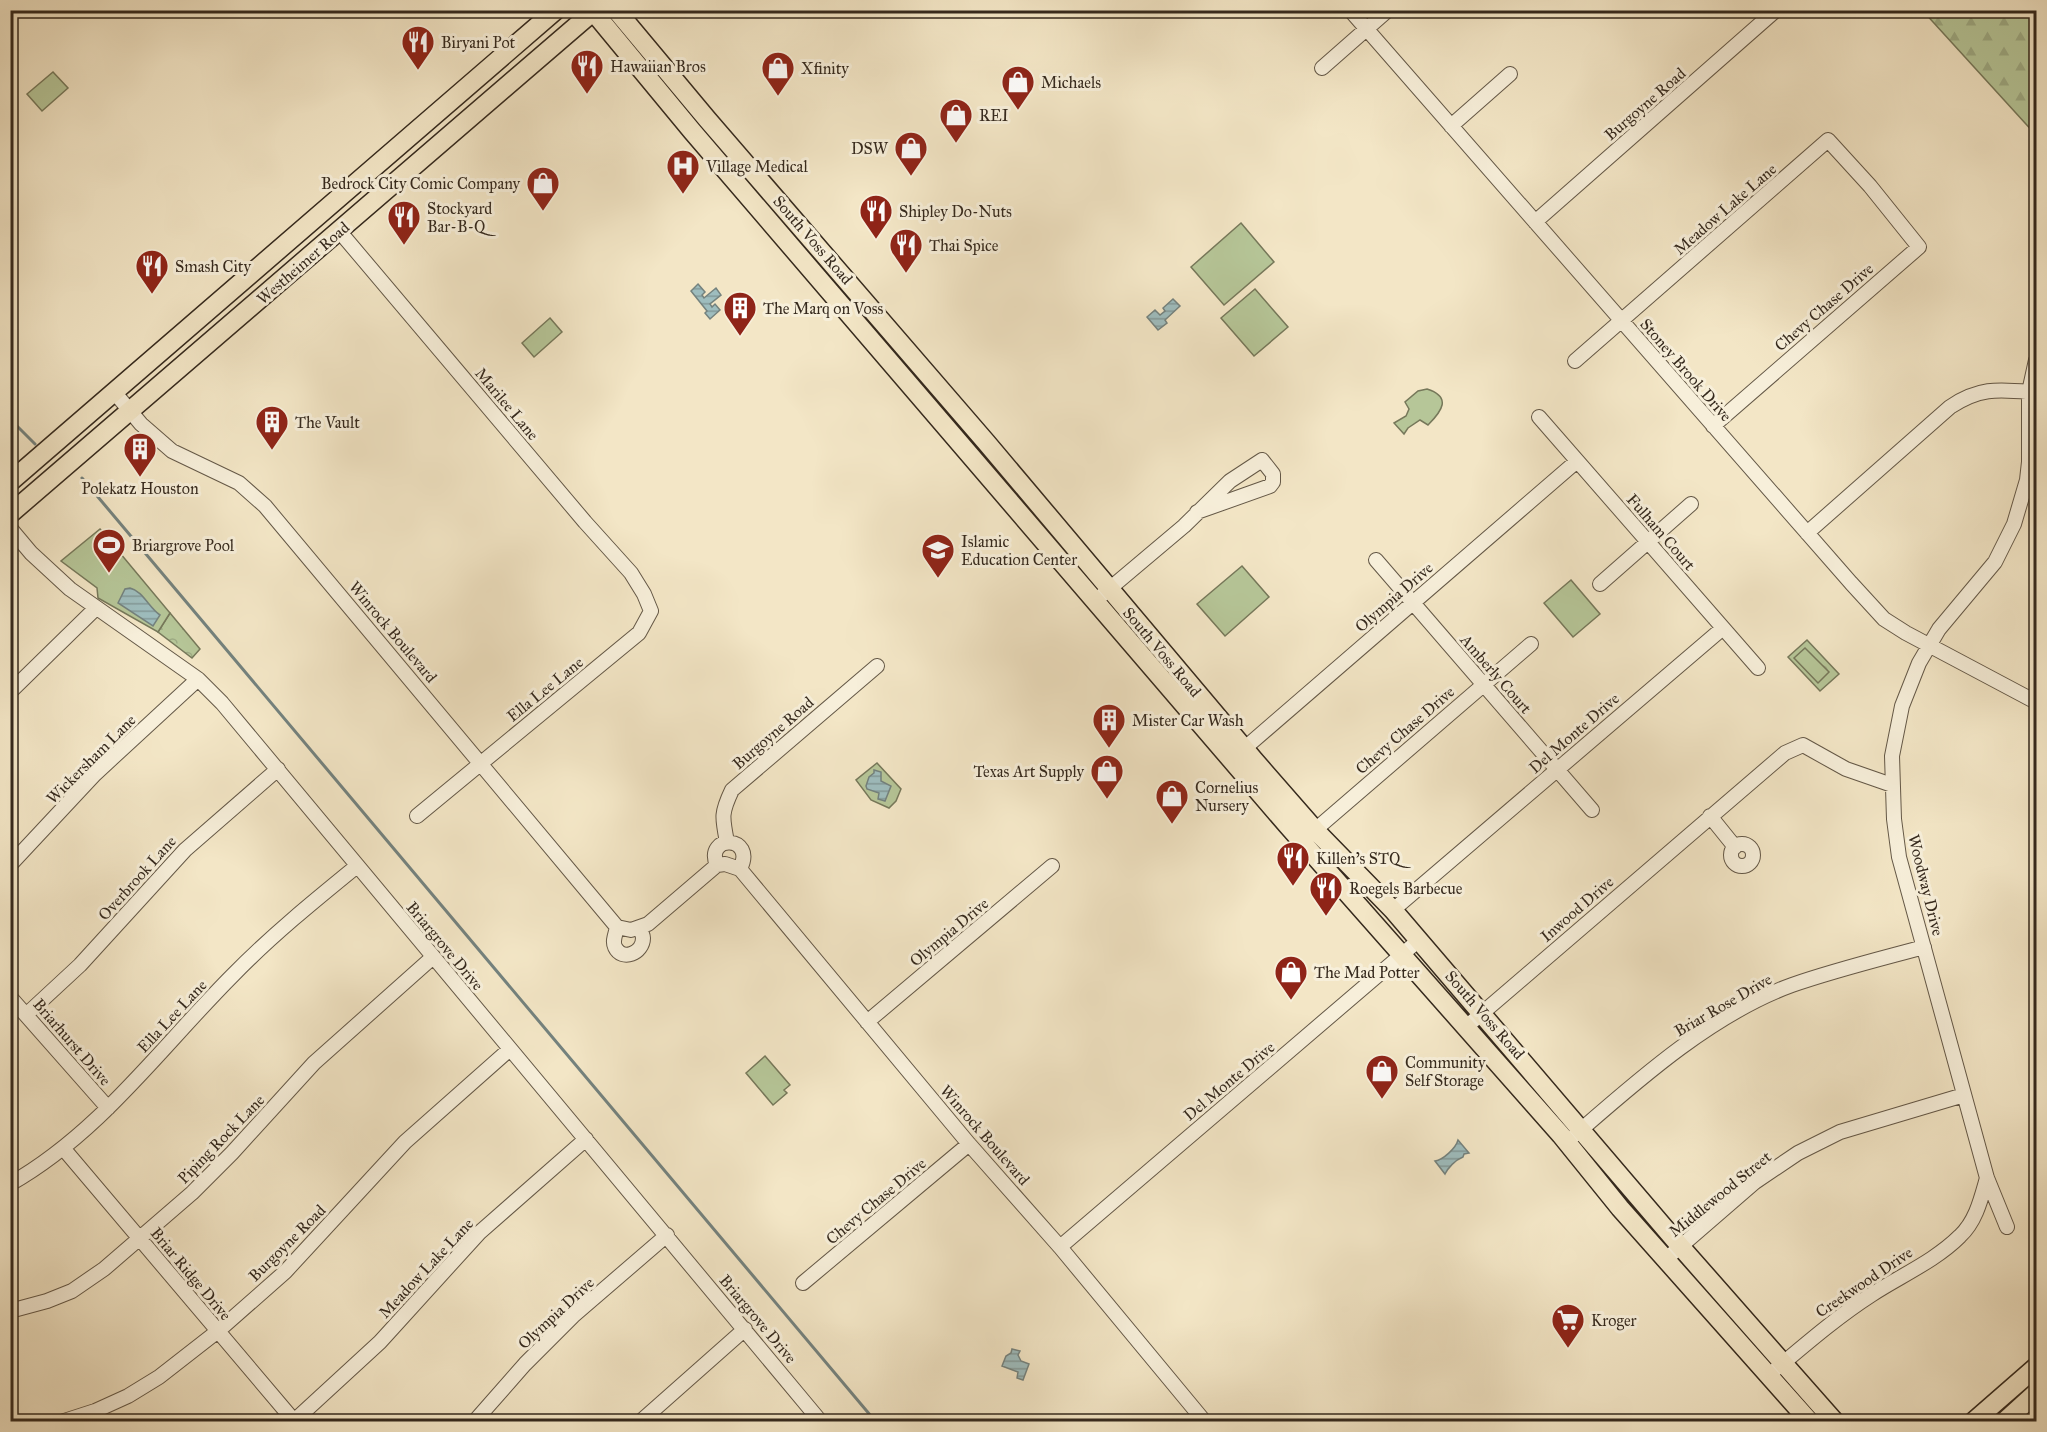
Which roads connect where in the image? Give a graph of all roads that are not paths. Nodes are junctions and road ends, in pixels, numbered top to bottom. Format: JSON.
{"nodes":[{"id":1,"x":556,"y":10,"type":"edge"},
{"id":2,"x":616,"y":10,"type":"edge"},
{"id":3,"x":635,"y":10,"type":"edge"},
{"id":4,"x":1350,"y":10,"type":"edge"},
{"id":5,"x":1388,"y":10,"type":"edge"},
{"id":6,"x":1776,"y":10,"type":"edge"},
{"id":7,"x":594,"y":11,"type":"edge"},
{"id":8,"x":1366,"y":29,"type":"junction"},
{"id":9,"x":649,"y":50,"type":"junction"},
{"id":10,"x":1322,"y":68,"type":"dead end"},
{"id":11,"x":1510,"y":74,"type":"dead end"},
{"id":12,"x":464,"y":91,"type":"junction"},
{"id":13,"x":707,"y":119,"type":"junction"},
{"id":14,"x":425,"y":124,"type":"junction"},
{"id":15,"x":1451,"y":126,"type":"junction"},
{"id":16,"x":692,"y":131,"type":"junction"},
{"id":17,"x":442,"y":144,"type":"junction"},
{"id":18,"x":400,"y":180,"type":"junction"},
{"id":19,"x":1888,"y":207,"type":"joint"},
{"id":20,"x":792,"y":216,"type":"junction"},
{"id":21,"x":1535,"y":222,"type":"junction"},
{"id":22,"x":776,"y":229,"type":"junction"},
{"id":23,"x":340,"y":232,"type":"junction"},
{"id":24,"x":261,"y":266,"type":"junction"},
{"id":25,"x":219,"y":301,"type":"junction"},
{"id":26,"x":248,"y":311,"type":"junction"},
{"id":27,"x":875,"y":313,"type":"junction"},
{"id":28,"x":1622,"y":321,"type":"junction"},
{"id":29,"x":860,"y":326,"type":"junction"},
{"id":30,"x":204,"y":348,"type":"junction"},
{"id":31,"x":2037,"y":360,"type":"edge"},
{"id":32,"x":1575,"y":361,"type":"dead end"},
{"id":33,"x":2029,"y":392,"type":"junction"},
{"id":34,"x":115,"y":393,"type":"junction"},
{"id":35,"x":954,"y":404,"type":"junction"},
{"id":36,"x":131,"y":411,"type":"junction"},
{"id":37,"x":1539,"y":417,"type":"dead end"},
{"id":38,"x":938,"y":418,"type":"junction"},
{"id":39,"x":1713,"y":426,"type":"junction"},
{"id":40,"x":1577,"y":461,"type":"junction"},
{"id":41,"x":17,"y":477,"type":"edge"},
{"id":42,"x":1028,"y":494,"type":"junction"},
{"id":43,"x":10,"y":495,"type":"edge"},
{"id":44,"x":1691,"y":504,"type":"dead end"},
{"id":45,"x":1014,"y":506,"type":"junction"},
{"id":46,"x":1197,"y":512,"type":"junction"},
{"id":47,"x":10,"y":514,"type":"edge"},
{"id":48,"x":10,"y":528,"type":"edge"},
{"id":49,"x":1807,"y":533,"type":"junction"},
{"id":50,"x":1648,"y":542,"type":"junction"},
{"id":51,"x":1376,"y":560,"type":"dead end"},
{"id":52,"x":1600,"y":584,"type":"dead end"},
{"id":53,"x":1102,"y":595,"type":"junction"},
{"id":54,"x":646,"y":600,"type":"joint"},
{"id":55,"x":1413,"y":603,"type":"junction"},
{"id":56,"x":95,"y":609,"type":"junction"},
{"id":57,"x":1722,"y":628,"type":"junction"},
{"id":58,"x":1532,"y":644,"type":"dead end"},
{"id":59,"x":1928,"y":646,"type":"junction"},
{"id":60,"x":877,"y":666,"type":"dead end"},
{"id":61,"x":1758,"y":668,"type":"dead end"},
{"id":62,"x":198,"y":679,"type":"junction"},
{"id":63,"x":1484,"y":685,"type":"junction"},
{"id":64,"x":10,"y":692,"type":"edge"},
{"id":65,"x":2037,"y":702,"type":"edge"},
{"id":66,"x":1238,"y":754,"type":"junction"},
{"id":67,"x":481,"y":762,"type":"junction"},
{"id":68,"x":278,"y":769,"type":"junction"},
{"id":69,"x":1557,"y":770,"type":"junction"},
{"id":70,"x":1892,"y":785,"type":"junction"},
{"id":71,"x":1592,"y":810,"type":"dead end"},
{"id":72,"x":417,"y":816,"type":"dead end"},
{"id":73,"x":1710,"y":816,"type":"junction"},
{"id":74,"x":1308,"y":836,"type":"junction"},
{"id":75,"x":727,"y":842,"type":"junction"},
{"id":76,"x":1735,"y":847,"type":"dead end"},
{"id":77,"x":10,"y":865,"type":"edge"},
{"id":78,"x":717,"y":865,"type":"junction"},
{"id":79,"x":357,"y":866,"type":"junction"},
{"id":80,"x":1052,"y":866,"type":"dead end"},
{"id":81,"x":740,"y":869,"type":"junction"},
{"id":82,"x":1393,"y":910,"type":"junction"},
{"id":83,"x":617,"y":927,"type":"junction"},
{"id":84,"x":640,"y":928,"type":"junction"},
{"id":85,"x":1419,"y":940,"type":"junction"},
{"id":86,"x":1924,"y":947,"type":"junction"},
{"id":87,"x":1402,"y":955,"type":"junction"},
{"id":88,"x":433,"y":957,"type":"junction"},
{"id":89,"x":10,"y":997,"type":"edge"},
{"id":90,"x":1482,"y":1013,"type":"junction"},
{"id":91,"x":26,"y":1015,"type":"junction"},
{"id":92,"x":867,"y":1022,"type":"junction"},
{"id":93,"x":1466,"y":1028,"type":"junction"},
{"id":94,"x":510,"y":1049,"type":"junction"},
{"id":95,"x":1517,"y":1053,"type":"junction"},
{"id":96,"x":1501,"y":1067,"type":"junction"},
{"id":97,"x":1964,"y":1095,"type":"junction"},
{"id":98,"x":108,"y":1108,"type":"junction"},
{"id":99,"x":1582,"y":1129,"type":"junction"},
{"id":100,"x":586,"y":1139,"type":"junction"},
{"id":101,"x":1567,"y":1143,"type":"junction"},
{"id":102,"x":969,"y":1144,"type":"junction"},
{"id":103,"x":63,"y":1148,"type":"junction"},
{"id":104,"x":1987,"y":1178,"type":"junction"},
{"id":105,"x":10,"y":1184,"type":"edge"},
{"id":106,"x":1998,"y":1207,"type":"junction"},
{"id":107,"x":1976,"y":1215,"type":"junction"},
{"id":108,"x":2007,"y":1227,"type":"dead end"},
{"id":109,"x":667,"y":1235,"type":"junction"},
{"id":110,"x":140,"y":1239,"type":"junction"},
{"id":111,"x":1680,"y":1246,"type":"junction"},
{"id":112,"x":1060,"y":1247,"type":"junction"},
{"id":113,"x":1666,"y":1259,"type":"junction"},
{"id":114,"x":803,"y":1283,"type":"dead end"},
{"id":115,"x":10,"y":1311,"type":"edge"},
{"id":116,"x":745,"y":1329,"type":"junction"},
{"id":117,"x":218,"y":1331,"type":"junction"},
{"id":118,"x":2037,"y":1366,"type":"edge"},
{"id":119,"x":1775,"y":1369,"type":"junction"},
{"id":120,"x":2037,"y":1394,"type":"edge"},
{"id":121,"x":294,"y":1421,"type":"edge"},
{"id":122,"x":60,"y":1422,"type":"edge"},
{"id":123,"x":474,"y":1422,"type":"edge"},
{"id":124,"x":640,"y":1422,"type":"edge"},
{"id":125,"x":821,"y":1422,"type":"edge"},
{"id":126,"x":1205,"y":1422,"type":"edge"},
{"id":127,"x":1810,"y":1422,"type":"edge"},
{"id":128,"x":1835,"y":1422,"type":"edge"},
{"id":129,"x":1973,"y":1422,"type":"edge"},
{"id":130,"x":2004,"y":1422,"type":"edge"}],
"edges":[{"from":1,"to":12,"type":"main road","name":"Westheimer Road"},
{"from":2,"to":9,"type":"main road","name":"South Voss Road"},
{"from":3,"to":9,"type":"main road"},
{"from":4,"to":8,"type":"street","name":"Stoney Brook Drive"},
{"from":5,"to":8,"type":"street"},
{"from":6,"to":21,"type":"street","name":"Burgoyne Road"},
{"from":7,"to":16,"type":"main road","name":"South Voss Road"},
{"from":7,"to":17,"type":"main road","name":"Westheimer Road"},
{"from":8,"to":10,"type":"street"},
{"from":8,"to":15,"type":"street","name":"Stoney Brook Drive"},
{"from":9,"to":13,"type":"main road","name":"South Voss Road"},
{"from":11,"to":15,"type":"street"},
{"from":12,"to":14,"type":"main road","name":"Westheimer Road"},
{"from":12,"to":17,"type":"main road"},
{"from":13,"to":16,"type":"main road"},
{"from":13,"to":20,"type":"main road","name":"South Voss Road"},
{"from":14,"to":18,"type":"main road"},
{"from":14,"to":24,"type":"main road","name":"Westheimer Road"},
{"from":15,"to":21,"type":"street","name":"Stoney Brook Drive"},
{"from":16,"to":22,"type":"main road","name":"South Voss Road"},
{"from":17,"to":18,"type":"main road","name":"Westheimer Road"},
{"from":18,"to":23,"type":"main road","name":"Westheimer Road"},
{"from":19,"to":28,"type":"street","name":"Meadow Lake Lane"},
{"from":19,"to":39,"type":"street","name":"Chevy Chase Drive"},
{"from":20,"to":22,"type":"main road"},
{"from":20,"to":27,"type":"main road","name":"South Voss Road"},
{"from":21,"to":28,"type":"street","name":"Stoney Brook Drive"},
{"from":22,"to":29,"type":"main road","name":"South Voss Road"},
{"from":23,"to":26,"type":"main road","name":"Westheimer Road"},
{"from":23,"to":54,"type":"street","name":"Marilee Lane"},
{"from":24,"to":25,"type":"main road","name":"Westheimer Road"},
{"from":24,"to":26,"type":"main road"},
{"from":25,"to":30,"type":"main road"},
{"from":25,"to":34,"type":"main road","name":"Westheimer Road"},
{"from":26,"to":30,"type":"main road","name":"Westheimer Road"},
{"from":27,"to":29,"type":"main road"},
{"from":27,"to":35,"type":"main road","name":"South Voss Road"},
{"from":28,"to":32,"type":"street","name":"Meadow Lake Lane"},
{"from":28,"to":39,"type":"street","name":"Stoney Brook Drive"},
{"from":29,"to":38,"type":"main road","name":"South Voss Road"},
{"from":30,"to":36,"type":"main road","name":"Westheimer Road"},
{"from":31,"to":33,"type":"street","name":"Woodway Drive"},
{"from":33,"to":49,"type":"street"},
{"from":33,"to":59,"type":"street","name":"Woodway Drive"},
{"from":34,"to":36,"type":"street","name":"Winrock Boulevard"},
{"from":34,"to":41,"type":"main road","name":"Westheimer Road"},
{"from":35,"to":38,"type":"main road"},
{"from":35,"to":42,"type":"main road","name":"South Voss Road"},
{"from":36,"to":47,"type":"main road","name":"Westheimer Road"},
{"from":36,"to":67,"type":"street","name":"Winrock Boulevard"},
{"from":37,"to":40,"type":"street","name":"Fulham Court"},
{"from":38,"to":45,"type":"main road","name":"South Voss Road"},
{"from":39,"to":49,"type":"street","name":"Stoney Brook Drive"},
{"from":40,"to":50,"type":"street","name":"Fulham Court"},
{"from":40,"to":55,"type":"street","name":"Olympia Drive"},
{"from":41,"to":43,"type":"main road","name":"Westheimer Road"},
{"from":42,"to":45,"type":"main road"},
{"from":42,"to":53,"type":"main road","name":"South Voss Road"},
{"from":44,"to":50,"type":"street"},
{"from":45,"to":53,"type":"main road","name":"South Voss Road"},
{"from":46,"to":46,"type":"street"},
{"from":46,"to":53,"type":"street"},
{"from":48,"to":56,"type":"street","name":"Briargrove Drive"},
{"from":49,"to":59,"type":"street","name":"Stoney Brook Drive"},
{"from":50,"to":52,"type":"street"},
{"from":50,"to":57,"type":"street","name":"Fulham Court"},
{"from":51,"to":55,"type":"street","name":"Amberly Court"},
{"from":53,"to":66,"type":"main road","name":"South Voss Road"},
{"from":54,"to":67,"type":"street","name":"Ella Lee Lane"},
{"from":55,"to":63,"type":"street","name":"Amberly Court"},
{"from":55,"to":66,"type":"street","name":"Olympia Drive"},
{"from":56,"to":62,"type":"street","name":"Briargrove Drive"},
{"from":56,"to":64,"type":"street"},
{"from":57,"to":61,"type":"street","name":"Fulham Court"},
{"from":57,"to":69,"type":"street","name":"Del Monte Drive"},
{"from":58,"to":63,"type":"street","name":"Chevy Chase Drive"},
{"from":59,"to":65,"type":"street","name":"Stoney Brook Drive"},
{"from":59,"to":70,"type":"street","name":"Woodway Drive"},
{"from":60,"to":75,"type":"street","name":"Burgoyne Road"},
{"from":62,"to":68,"type":"street","name":"Briargrove Drive"},
{"from":62,"to":77,"type":"street","name":"Wickersham Lane"},
{"from":63,"to":69,"type":"street","name":"Amberly Court"},
{"from":63,"to":74,"type":"street","name":"Chevy Chase Drive"},
{"from":66,"to":74,"type":"main road","name":"South Voss Road"},
{"from":67,"to":72,"type":"street","name":"Ella Lee Lane"},
{"from":67,"to":83,"type":"street","name":"Winrock Boulevard"},
{"from":68,"to":79,"type":"street","name":"Briargrove Drive"},
{"from":68,"to":91,"type":"street","name":"Overbrook Lane"},
{"from":69,"to":71,"type":"street","name":"Amberly Court"},
{"from":69,"to":82,"type":"street","name":"Del Monte Drive"},
{"from":70,"to":73,"type":"street","name":"Inwood Drive"},
{"from":70,"to":86,"type":"street","name":"Woodway Drive"},
{"from":73,"to":76,"type":"street"},
{"from":73,"to":90,"type":"street","name":"Inwood Drive"},
{"from":74,"to":82,"type":"main road","name":"South Voss Road"},
{"from":74,"to":87,"type":"main road","name":"South Voss Road"},
{"from":75,"to":78,"type":"street"},
{"from":75,"to":81,"type":"street","name":"Winrock Boulevard"},
{"from":78,"to":81,"type":"street"},
{"from":78,"to":84,"type":"street"},
{"from":79,"to":88,"type":"street","name":"Briargrove Drive"},
{"from":79,"to":98,"type":"street","name":"Ella Lee Lane"},
{"from":80,"to":92,"type":"street","name":"Olympia Drive"},
{"from":81,"to":92,"type":"street","name":"Winrock Boulevard"},
{"from":82,"to":85,"type":"main road","name":"South Voss Road"},
{"from":83,"to":84,"type":"street"},
{"from":83,"to":84,"type":"street","name":"Winrock Boulevard"},
{"from":85,"to":87,"type":"street","name":"Del Monte Drive"},
{"from":85,"to":90,"type":"main road","name":"South Voss Road"},
{"from":86,"to":97,"type":"street","name":"Woodway Drive"},
{"from":86,"to":99,"type":"street","name":"Briar Rose Drive"},
{"from":87,"to":93,"type":"main road","name":"South Voss Road"},
{"from":87,"to":112,"type":"street","name":"Del Monte Drive"},
{"from":88,"to":94,"type":"street","name":"Briargrove Drive"},
{"from":88,"to":110,"type":"street","name":"Piping Rock Lane"},
{"from":89,"to":91,"type":"street","name":"Briarhurst Drive"},
{"from":90,"to":93,"type":"street","name":"Inwood Drive"},
{"from":90,"to":95,"type":"main road","name":"South Voss Road"},
{"from":91,"to":98,"type":"street","name":"Briarhurst Drive"},
{"from":92,"to":102,"type":"street","name":"Winrock Boulevard"},
{"from":93,"to":96,"type":"main road","name":"South Voss Road"},
{"from":94,"to":100,"type":"street","name":"Briargrove Drive"},
{"from":94,"to":117,"type":"street","name":"Burgoyne Road"},
{"from":95,"to":96,"type":"main road"},
{"from":95,"to":99,"type":"main road","name":"South Voss Road"},
{"from":96,"to":101,"type":"main road","name":"South Voss Road"},
{"from":97,"to":104,"type":"street","name":"Woodway Drive"},
{"from":97,"to":111,"type":"street","name":"Middlewood Street"},
{"from":98,"to":103,"type":"street","name":"Ella Lee Lane"},
{"from":99,"to":101,"type":"street","name":"Briar Rose Drive"},
{"from":99,"to":111,"type":"main road","name":"South Voss Road"},
{"from":100,"to":109,"type":"street","name":"Briargrove Drive"},
{"from":100,"to":121,"type":"street","name":"Meadow Lake Lane"},
{"from":101,"to":113,"type":"main road","name":"South Voss Road"},
{"from":102,"to":112,"type":"street","name":"Winrock Boulevard"},
{"from":102,"to":114,"type":"street","name":"Chevy Chase Drive"},
{"from":103,"to":105,"type":"street","name":"Ella Lee Lane"},
{"from":103,"to":110,"type":"street","name":"Briar Ridge Drive"},
{"from":104,"to":106,"type":"street","name":"Woodway Drive"},
{"from":104,"to":107,"type":"street","name":"Creekwood Drive"},
{"from":106,"to":107,"type":"street"},
{"from":106,"to":108,"type":"street","name":"Woodway Drive"},
{"from":107,"to":119,"type":"street","name":"Creekwood Drive"},
{"from":109,"to":116,"type":"street","name":"Briargrove Drive"},
{"from":109,"to":123,"type":"street","name":"Olympia Drive"},
{"from":110,"to":115,"type":"street","name":"Piping Rock Lane"},
{"from":110,"to":117,"type":"street","name":"Briar Ridge Drive"},
{"from":111,"to":113,"type":"street","name":"Middlewood Street"},
{"from":111,"to":119,"type":"main road","name":"South Voss Road"},
{"from":112,"to":126,"type":"street","name":"Winrock Boulevard"},
{"from":113,"to":119,"type":"main road","name":"South Voss Road"},
{"from":116,"to":124,"type":"street"},
{"from":116,"to":125,"type":"street","name":"Briargrove Drive"},
{"from":117,"to":121,"type":"street","name":"Briar Ridge Drive"},
{"from":117,"to":122,"type":"street","name":"Burgoyne Road"},
{"from":118,"to":129,"type":"main road"},
{"from":119,"to":127,"type":"main road","name":"South Voss Road"},
{"from":119,"to":128,"type":"main road","name":"South Voss Road"},
{"from":120,"to":130,"type":"main road"}]}
